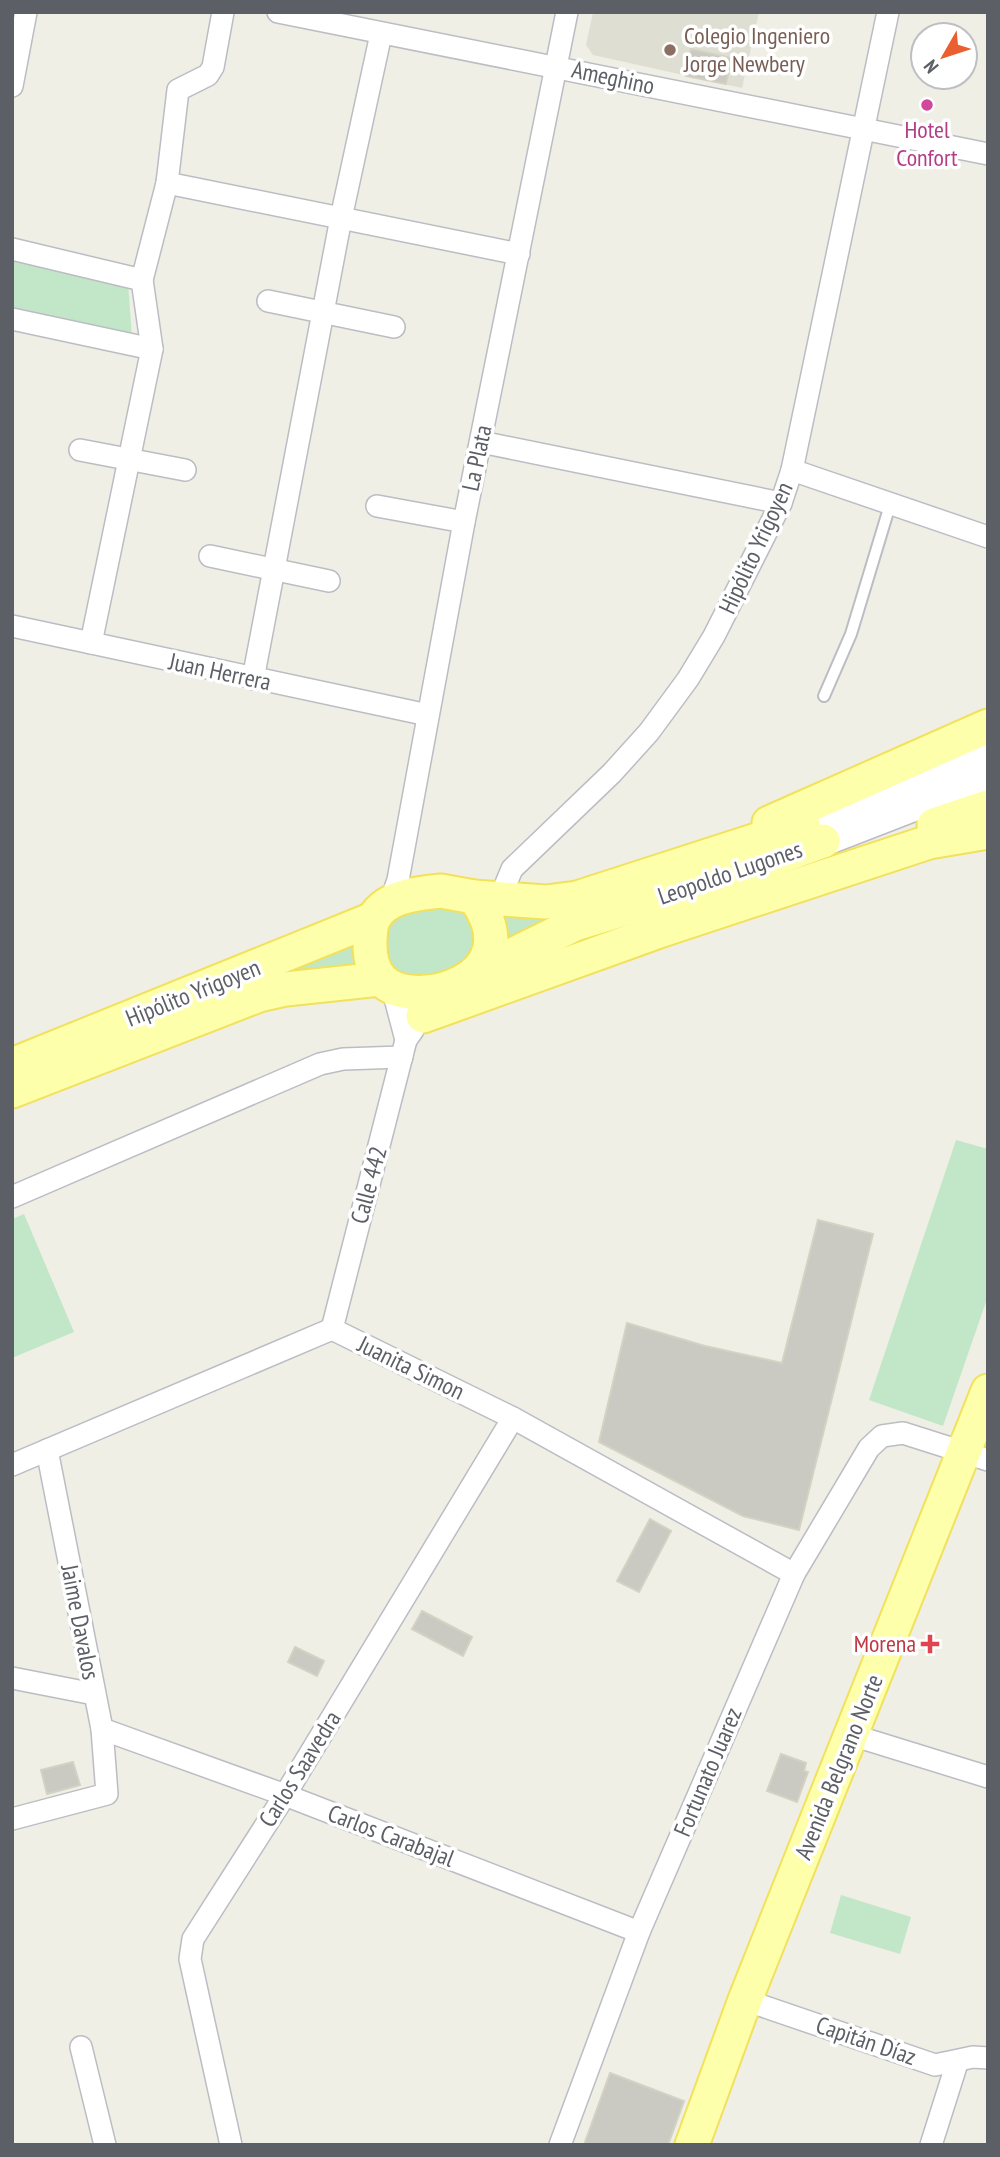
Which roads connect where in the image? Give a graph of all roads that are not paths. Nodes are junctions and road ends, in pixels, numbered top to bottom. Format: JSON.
{"nodes":[{"id":1,"x":26,"y":12,"type":"edge"},
{"id":2,"x":223,"y":12,"type":"edge"},
{"id":3,"x":278,"y":12,"type":"edge"},
{"id":4,"x":567,"y":12,"type":"edge"},
{"id":5,"x":888,"y":12,"type":"edge"},
{"id":6,"x":356,"y":20,"type":"edge"},
{"id":7,"x":382,"y":34,"type":"junction"},
{"id":8,"x":556,"y":66,"type":"junction"},
{"id":9,"x":12,"y":86,"type":"edge"},
{"id":10,"x":863,"y":129,"type":"junction"},
{"id":11,"x":988,"y":154,"type":"edge"},
{"id":12,"x":167,"y":183,"type":"junction"},
{"id":13,"x":341,"y":218,"type":"junction"},
{"id":14,"x":12,"y":249,"type":"edge"},
{"id":15,"x":519,"y":254,"type":"junction"},
{"id":16,"x":142,"y":280,"type":"junction"},
{"id":17,"x":268,"y":301,"type":"dead end"},
{"id":18,"x":323,"y":313,"type":"junction"},
{"id":19,"x":12,"y":319,"type":"edge"},
{"id":20,"x":394,"y":327,"type":"dead end"},
{"id":21,"x":152,"y":349,"type":"junction"},
{"id":22,"x":481,"y":442,"type":"junction"},
{"id":23,"x":80,"y":450,"type":"dead end"},
{"id":24,"x":130,"y":459,"type":"junction"},
{"id":25,"x":185,"y":470,"type":"dead end"},
{"id":26,"x":792,"y":470,"type":"junction"},
{"id":27,"x":781,"y":503,"type":"junction"},
{"id":28,"x":890,"y":505,"type":"junction"},
{"id":29,"x":377,"y":506,"type":"dead end"},
{"id":30,"x":464,"y":522,"type":"junction"},
{"id":31,"x":986,"y":532,"type":"edge"},
{"id":32,"x":210,"y":556,"type":"dead end"},
{"id":33,"x":274,"y":570,"type":"junction"},
{"id":34,"x":329,"y":581,"type":"dead end"},
{"id":35,"x":12,"y":626,"type":"edge"},
{"id":36,"x":91,"y":643,"type":"junction"},
{"id":37,"x":253,"y":679,"type":"junction"},
{"id":38,"x":824,"y":696,"type":"dead end"},
{"id":39,"x":428,"y":715,"type":"junction"},
{"id":40,"x":988,"y":726,"type":"edge"},
{"id":41,"x":988,"y":754,"type":"edge"},
{"id":42,"x":988,"y":777,"type":"edge"},
{"id":43,"x":988,"y":807,"type":"edge"},
{"id":44,"x":819,"y":831,"type":"junction"},
{"id":45,"x":988,"y":832,"type":"edge"},
{"id":46,"x":929,"y":842,"type":"junction"},
{"id":47,"x":691,"y":875,"type":"junction"},
{"id":48,"x":488,"y":908,"type":"junction"},
{"id":49,"x":381,"y":911,"type":"junction"},
{"id":50,"x":466,"y":980,"type":"junction"},
{"id":51,"x":386,"y":983,"type":"junction"},
{"id":52,"x":410,"y":1038,"type":"junction"},
{"id":53,"x":12,"y":1065,"type":"edge"},
{"id":54,"x":12,"y":1091,"type":"edge"},
{"id":55,"x":12,"y":1197,"type":"edge"},
{"id":56,"x":332,"y":1329,"type":"junction"},
{"id":57,"x":988,"y":1391,"type":"edge"},
{"id":58,"x":513,"y":1418,"type":"junction"},
{"id":59,"x":47,"y":1450,"type":"junction"},
{"id":60,"x":976,"y":1456,"type":"edge"},
{"id":61,"x":12,"y":1465,"type":"edge"},
{"id":62,"x":794,"y":1574,"type":"junction"},
{"id":63,"x":12,"y":1678,"type":"edge"},
{"id":64,"x":94,"y":1694,"type":"junction"},
{"id":65,"x":102,"y":1729,"type":"junction"},
{"id":66,"x":852,"y":1735,"type":"junction"},
{"id":67,"x":988,"y":1777,"type":"edge"},
{"id":68,"x":285,"y":1794,"type":"junction"},
{"id":69,"x":12,"y":1819,"type":"edge"},
{"id":70,"x":639,"y":1931,"type":"junction"},
{"id":71,"x":745,"y":2000,"type":"junction"},
{"id":72,"x":81,"y":2047,"type":"dead end"},
{"id":73,"x":988,"y":2058,"type":"edge"},
{"id":74,"x":957,"y":2063,"type":"junction"},
{"id":75,"x":105,"y":2145,"type":"edge"},
{"id":76,"x":231,"y":2145,"type":"edge"},
{"id":77,"x":560,"y":2145,"type":"edge"},
{"id":78,"x":692,"y":2145,"type":"edge"},
{"id":79,"x":931,"y":2145,"type":"edge"}],
"edges":[{"from":1,"to":9,"type":"street"},
{"from":2,"to":12,"type":"street"},
{"from":3,"to":6,"type":"street","name":"Ameghino"},
{"from":4,"to":8,"type":"street","name":"La Plata"},
{"from":5,"to":10,"type":"street","name":"Hipólito Yrigoyen"},
{"from":6,"to":7,"type":"street","name":"Ameghino"},
{"from":7,"to":8,"type":"street","name":"Ameghino"},
{"from":7,"to":13,"type":"street"},
{"from":8,"to":10,"type":"street","name":"Ameghino"},
{"from":8,"to":15,"type":"street","name":"La Plata"},
{"from":10,"to":11,"type":"street","name":"Ameghino"},
{"from":10,"to":26,"type":"street","name":"Hipólito Yrigoyen"},
{"from":12,"to":13,"type":"street"},
{"from":12,"to":16,"type":"street"},
{"from":13,"to":15,"type":"street"},
{"from":13,"to":18,"type":"street"},
{"from":14,"to":16,"type":"street"},
{"from":15,"to":22,"type":"street","name":"La Plata"},
{"from":16,"to":21,"type":"street"},
{"from":17,"to":18,"type":"street"},
{"from":18,"to":20,"type":"street"},
{"from":18,"to":33,"type":"street"},
{"from":19,"to":21,"type":"street"},
{"from":21,"to":24,"type":"street"},
{"from":22,"to":27,"type":"street"},
{"from":22,"to":30,"type":"street","name":"La Plata"},
{"from":23,"to":24,"type":"street"},
{"from":24,"to":25,"type":"street"},
{"from":24,"to":36,"type":"street"},
{"from":26,"to":27,"type":"street","name":"Hipólito Yrigoyen"},
{"from":26,"to":28,"type":"street"},
{"from":27,"to":48,"type":"street","name":"Hipólito Yrigoyen"},
{"from":28,"to":31,"type":"street"},
{"from":28,"to":38,"type":"lane"},
{"from":29,"to":30,"type":"street"},
{"from":30,"to":39,"type":"street","name":"La Plata"},
{"from":32,"to":33,"type":"street"},
{"from":33,"to":34,"type":"street"},
{"from":33,"to":37,"type":"street"},
{"from":35,"to":36,"type":"street","name":"Juan Herrera"},
{"from":36,"to":37,"type":"street","name":"Juan Herrera"},
{"from":37,"to":39,"type":"street","name":"Juan Herrera"},
{"from":39,"to":49,"type":"street","name":"La Plata"},
{"from":40,"to":47,"type":"main road"},
{"from":41,"to":44,"type":"main road","name":"Leopoldo Lugones"},
{"from":42,"to":44,"type":"main road","name":"Leopoldo Lugones"},
{"from":43,"to":46,"type":"main road"},
{"from":43,"to":47,"type":"main road"},
{"from":44,"to":47,"type":"main road","name":"Leopoldo Lugones"},
{"from":45,"to":46,"type":"main road"},
{"from":46,"to":52,"type":"main road"},
{"from":47,"to":48,"type":"main road","name":"Leopoldo Lugones"},
{"from":47,"to":50,"type":"main road","name":"Leopoldo Lugones"},
{"from":48,"to":49,"type":"main road"},
{"from":48,"to":50,"type":"main road"},
{"from":49,"to":51,"type":"main road"},
{"from":49,"to":53,"type":"main road","name":"Hipólito Yrigoyen"},
{"from":50,"to":51,"type":"main road"},
{"from":50,"to":52,"type":"street"},
{"from":51,"to":52,"type":"street","name":"Calle 442"},
{"from":51,"to":54,"type":"main road","name":"Hipólito Yrigoyen"},
{"from":52,"to":55,"type":"street"},
{"from":52,"to":56,"type":"street","name":"Calle 442"},
{"from":56,"to":58,"type":"street","name":"Juanita Simon"},
{"from":56,"to":59,"type":"street","name":"Juanita Simon"},
{"from":57,"to":60,"type":"main road","name":"Avenida Belgrano Norte"},
{"from":58,"to":62,"type":"street","name":"Juanita Simon"},
{"from":58,"to":68,"type":"street","name":"Carlos Saavedra"},
{"from":59,"to":61,"type":"street","name":"Juanita Simon"},
{"from":59,"to":64,"type":"street","name":"Jaime Davalos"},
{"from":60,"to":62,"type":"street","name":"Fortunato Juarez"},
{"from":60,"to":66,"type":"main road","name":"Avenida Belgrano Norte"},
{"from":62,"to":70,"type":"street","name":"Fortunato Juarez"},
{"from":63,"to":64,"type":"street"},
{"from":64,"to":65,"type":"street","name":"Jaime Davalos"},
{"from":65,"to":68,"type":"street","name":"Carlos Carabajal"},
{"from":65,"to":69,"type":"street","name":"Jaime Davalos"},
{"from":66,"to":67,"type":"street"},
{"from":66,"to":71,"type":"main road","name":"Avenida Belgrano Norte"},
{"from":68,"to":70,"type":"street","name":"Carlos Carabajal"},
{"from":68,"to":76,"type":"street","name":"Carlos Saavedra"},
{"from":70,"to":77,"type":"street","name":"Fortunato Juarez"},
{"from":71,"to":74,"type":"street","name":"Capitán Díaz"},
{"from":71,"to":78,"type":"main road","name":"Avenida Belgrano Norte"},
{"from":72,"to":75,"type":"street"},
{"from":73,"to":74,"type":"street","name":"Capitán Díaz"},
{"from":74,"to":79,"type":"street"}]}
